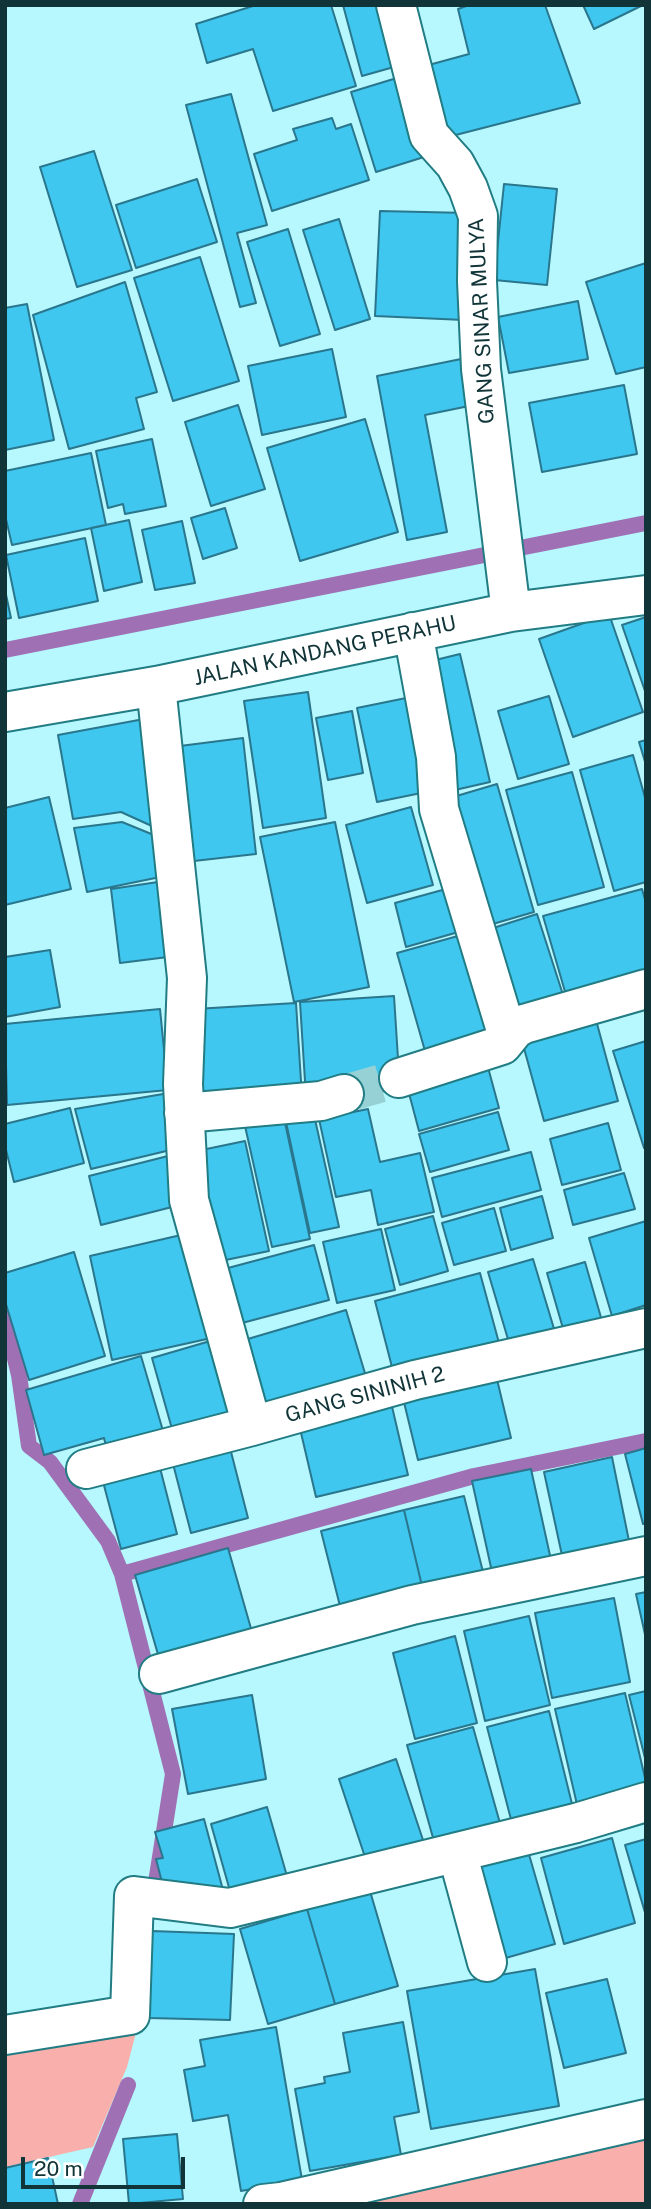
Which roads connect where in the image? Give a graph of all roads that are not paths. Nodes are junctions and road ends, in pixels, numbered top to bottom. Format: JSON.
{"nodes":[{"id":1,"x":396,"y":5,"type":"edge"},
{"id":2,"x":646,"y":595,"type":"edge"},
{"id":3,"x":511,"y":612,"type":"junction"},
{"id":4,"x":413,"y":632,"type":"junction"},
{"id":5,"x":156,"y":686,"type":"junction"},
{"id":6,"x":5,"y":712,"type":"edge"},
{"id":7,"x":646,"y":989,"type":"edge"},
{"id":8,"x":508,"y":1038,"type":"junction"},
{"id":9,"x":399,"y":1078,"type":"tunnel mouth"},
{"id":10,"x":344,"y":1094,"type":"tunnel mouth"},
{"id":11,"x":184,"y":1114,"type":"junction"},
{"id":12,"x":646,"y":1328,"type":"edge"},
{"id":13,"x":251,"y":1426,"type":"junction"},
{"id":14,"x":86,"y":1469,"type":"dead end"},
{"id":15,"x":646,"y":1556,"type":"edge"},
{"id":16,"x":159,"y":1674,"type":"dead end"},
{"id":17,"x":646,"y":1802,"type":"edge"},
{"id":18,"x":457,"y":1852,"type":"junction"},
{"id":19,"x":487,"y":1962,"type":"dead end"},
{"id":20,"x":5,"y":2035,"type":"edge"},
{"id":21,"x":646,"y":2119,"type":"edge"},
{"id":22,"x":263,"y":2204,"type":"edge"}],
"edges":[{"from":1,"to":3,"type":"street","name":"GANG SINAR MULYA"},
{"from":2,"to":3,"type":"street","name":"JALAN KANDANG PERAHU"},
{"from":3,"to":4,"type":"street","name":"JALAN KANDANG PERAHU"},
{"from":4,"to":5,"type":"street","name":"JALAN KANDANG PERAHU"},
{"from":4,"to":8,"type":"street"},
{"from":5,"to":6,"type":"street","name":"JALAN KANDANG PERAHU"},
{"from":5,"to":11,"type":"street"},
{"from":7,"to":8,"type":"street"},
{"from":8,"to":9,"type":"street"},
{"from":10,"to":11,"type":"street"},
{"from":11,"to":13,"type":"street"},
{"from":12,"to":13,"type":"street","name":"GANG SININIH 2"},
{"from":13,"to":14,"type":"street","name":"GANG SININIH 2"},
{"from":15,"to":16,"type":"street"},
{"from":17,"to":18,"type":"street"},
{"from":18,"to":19,"type":"street"},
{"from":18,"to":20,"type":"street"},
{"from":21,"to":22,"type":"street"}]}
